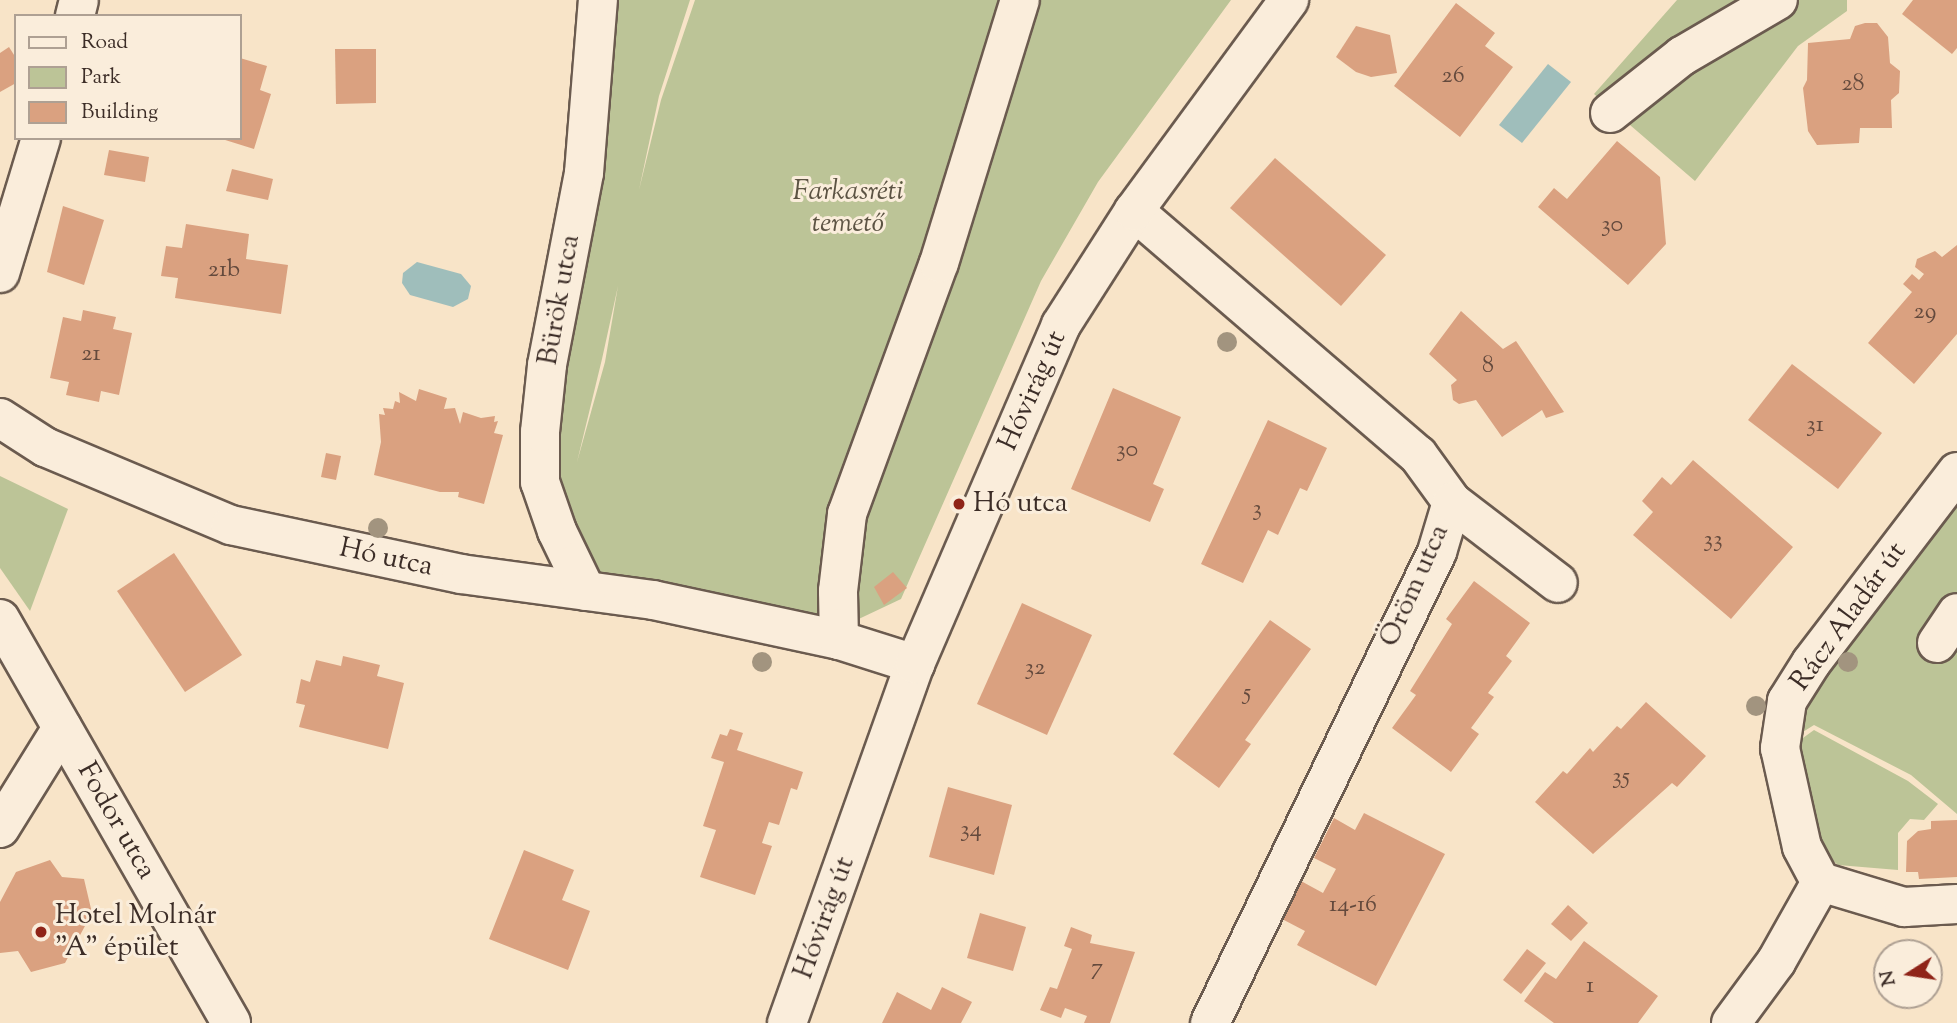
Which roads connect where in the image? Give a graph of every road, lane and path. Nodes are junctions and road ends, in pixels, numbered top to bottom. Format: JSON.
{"nodes":[{"id":1,"x":598,"y":0,"type":"edge"},
{"id":2,"x":1020,"y":0,"type":"edge"},
{"id":3,"x":1289,"y":0,"type":"edge"},
{"id":4,"x":1757,"y":5,"type":"edge"},
{"id":5,"x":1610,"y":113,"type":"dead end"},
{"id":6,"x":40,"y":140,"type":"edge"},
{"id":7,"x":1134,"y":211,"type":"junction"},
{"id":8,"x":0,"y":273,"type":"edge"},
{"id":9,"x":0,"y":418,"type":"edge"},
{"id":10,"x":1957,"y":472,"type":"edge"},
{"id":11,"x":1452,"y":502,"type":"junction"},
{"id":12,"x":1558,"y":583,"type":"dead end"},
{"id":13,"x":586,"y":591,"type":"junction"},
{"id":14,"x":0,"y":619,"type":"edge"},
{"id":15,"x":839,"y":640,"type":"junction"},
{"id":16,"x":915,"y":664,"type":"junction"},
{"id":17,"x":62,"y":728,"type":"junction"},
{"id":18,"x":0,"y":828,"type":"edge"},
{"id":19,"x":1821,"y":882,"type":"junction"},
{"id":20,"x":1957,"y":904,"type":"edge"},
{"id":21,"x":231,"y":1023,"type":"edge"},
{"id":22,"x":787,"y":1023,"type":"edge"},
{"id":23,"x":1210,"y":1023,"type":"edge"},
{"id":24,"x":1731,"y":1023,"type":"edge"}],
"edges":[{"from":1,"to":13,"type":"street","name":"Bürök utca"},
{"from":2,"to":15,"type":"street"},
{"from":3,"to":7,"type":"street","name":"Hóvirág út"},
{"from":4,"to":5,"type":"street"},
{"from":6,"to":8,"type":"street"},
{"from":7,"to":11,"type":"street","name":"Öröm utca"},
{"from":7,"to":16,"type":"street","name":"Hóvirág út"},
{"from":9,"to":13,"type":"street","name":"Hó utca"},
{"from":10,"to":19,"type":"street","name":"Rácz Aladár út"},
{"from":11,"to":12,"type":"street"},
{"from":11,"to":23,"type":"street","name":"Öröm utca"},
{"from":13,"to":15,"type":"street","name":"Hó utca"},
{"from":14,"to":17,"type":"street","name":"Fodor utca"},
{"from":15,"to":16,"type":"street","name":"Hó utca"},
{"from":16,"to":22,"type":"street","name":"Hóvirág út"},
{"from":17,"to":18,"type":"street"},
{"from":17,"to":21,"type":"street","name":"Fodor utca"},
{"from":19,"to":20,"type":"street"},
{"from":19,"to":24,"type":"street"}]}
